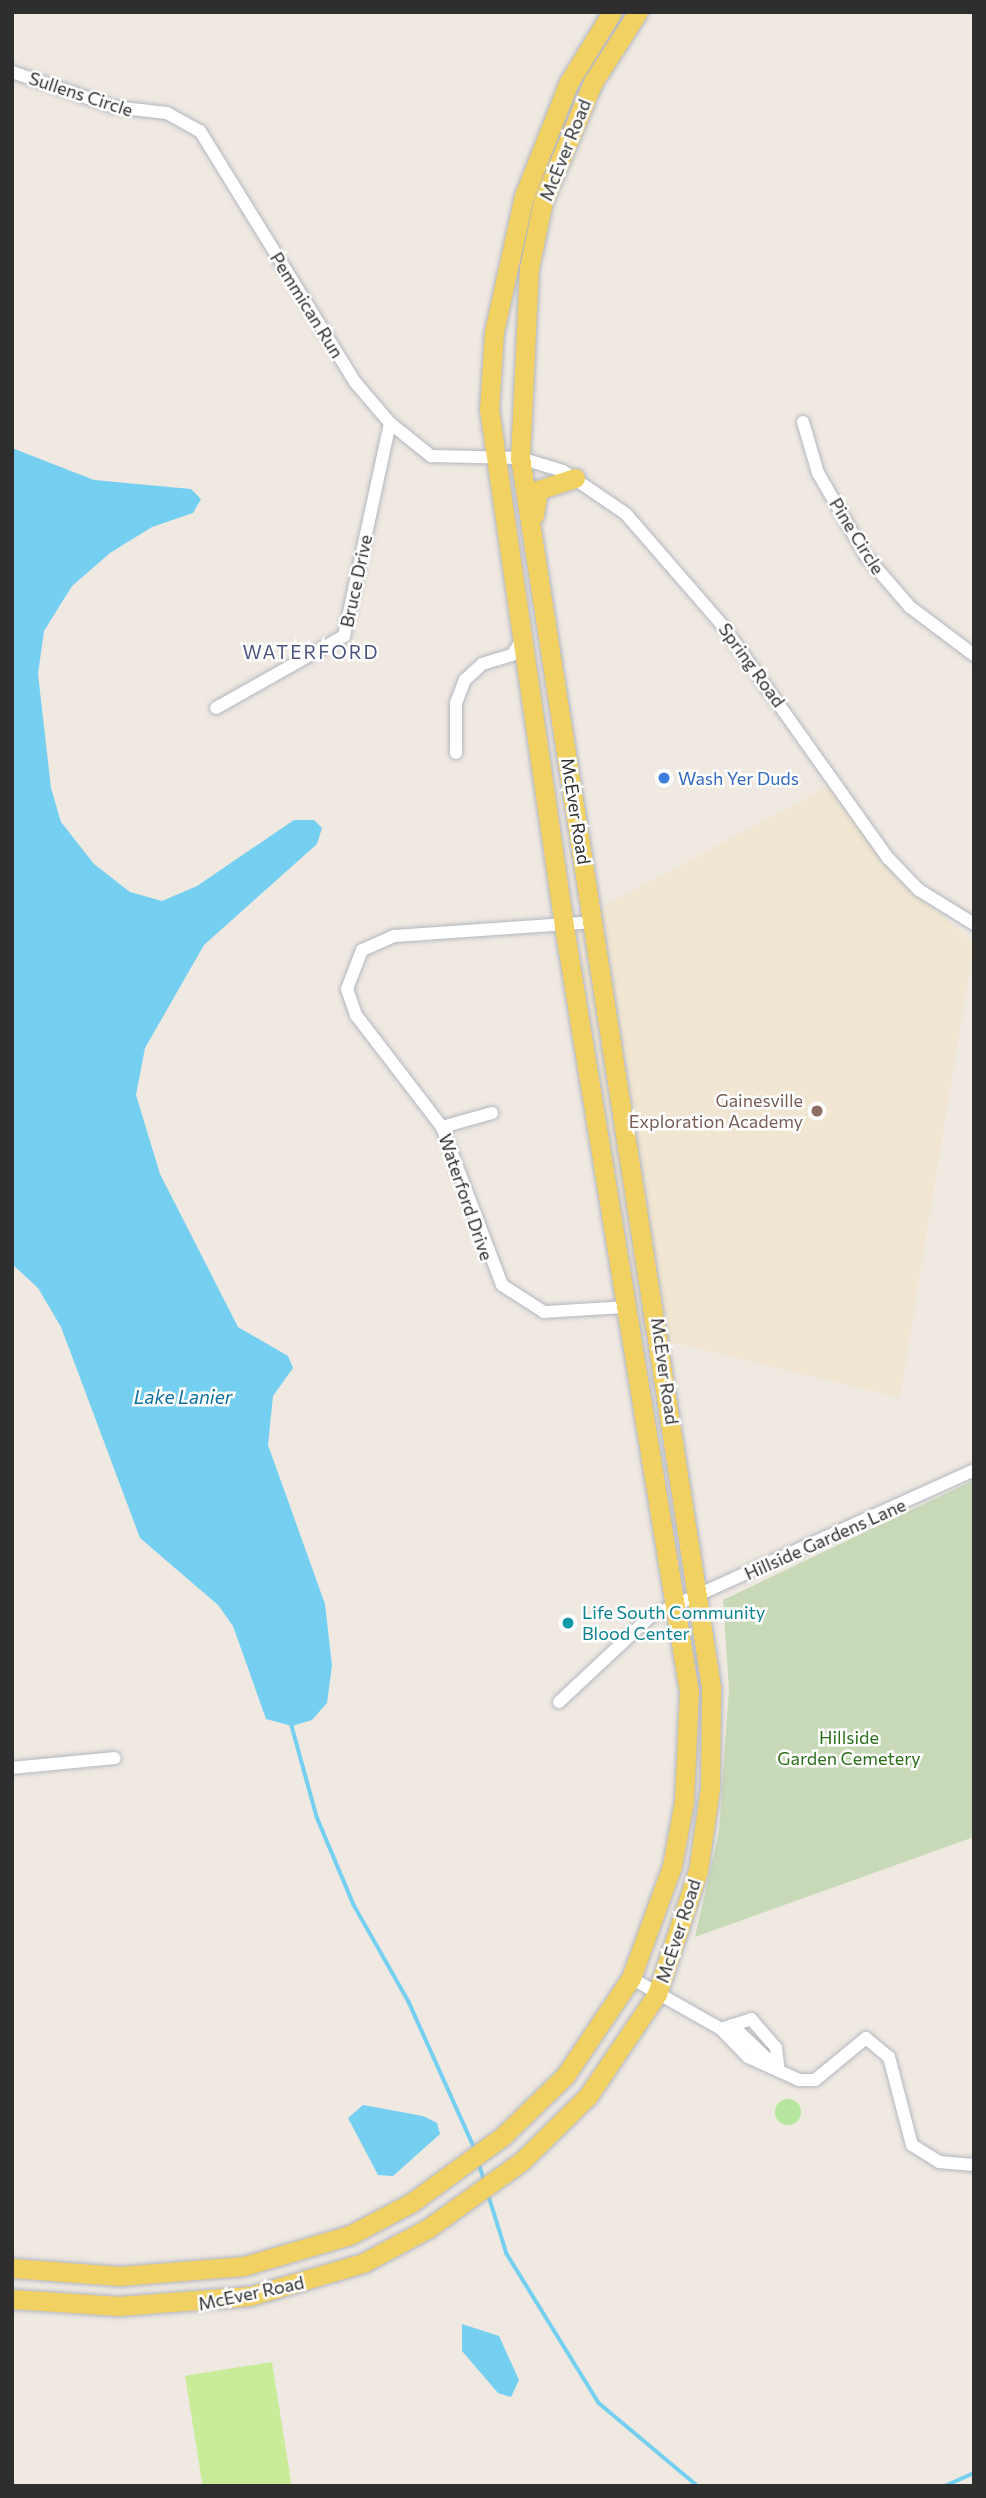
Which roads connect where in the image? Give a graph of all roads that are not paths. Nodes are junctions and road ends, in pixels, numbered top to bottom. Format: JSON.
{"nodes":[{"id":1,"x":612,"y":12,"type":"edge"},
{"id":2,"x":638,"y":12,"type":"edge"},
{"id":3,"x":12,"y":72,"type":"edge"},
{"id":4,"x":151,"y":115,"type":"joint"},
{"id":5,"x":803,"y":422,"type":"dead end"},
{"id":6,"x":390,"y":423,"type":"junction"},
{"id":7,"x":520,"y":458,"type":"junction"},
{"id":8,"x":493,"y":461,"type":"junction"},
{"id":9,"x":575,"y":478,"type":"junction"},
{"id":10,"x":542,"y":606,"type":"junction"},
{"id":11,"x":523,"y":640,"type":"junction"},
{"id":12,"x":974,"y":655,"type":"edge"},
{"id":13,"x":216,"y":708,"type":"dead end"},
{"id":14,"x":456,"y":753,"type":"dead end"},
{"id":15,"x":595,"y":922,"type":"junction"},
{"id":16,"x":974,"y":924,"type":"edge"},
{"id":17,"x":564,"y":926,"type":"junction"},
{"id":18,"x":492,"y":1113,"type":"dead end"},
{"id":19,"x":442,"y":1127,"type":"junction"},
{"id":20,"x":626,"y":1307,"type":"junction"},
{"id":21,"x":974,"y":1470,"type":"edge"},
{"id":22,"x":696,"y":1595,"type":"junction"},
{"id":23,"x":675,"y":1604,"type":"junction"},
{"id":24,"x":559,"y":1702,"type":"dead end"},
{"id":25,"x":115,"y":1758,"type":"dead end"},
{"id":26,"x":12,"y":1768,"type":"edge"},
{"id":27,"x":631,"y":1978,"type":"junction"},
{"id":28,"x":657,"y":1994,"type":"junction"},
{"id":29,"x":727,"y":2027,"type":"junction"},
{"id":30,"x":779,"y":2071,"type":"junction"},
{"id":31,"x":974,"y":2165,"type":"edge"},
{"id":32,"x":12,"y":2268,"type":"edge"},
{"id":33,"x":12,"y":2299,"type":"edge"}],
"edges":[{"from":1,"to":8,"type":"main road","name":"McEver Road"},
{"from":2,"to":7,"type":"main road","name":"McEver Road"},
{"from":3,"to":4,"type":"street","name":"Sullens Circle"},
{"from":4,"to":6,"type":"street","name":"Pemmican Run"},
{"from":5,"to":12,"type":"street","name":"Pine Circle"},
{"from":6,"to":8,"type":"street","name":"Pemmican Run"},
{"from":6,"to":13,"type":"street","name":"Bruce Drive"},
{"from":7,"to":8,"type":"street","name":"Spring Road"},
{"from":7,"to":9,"type":"street","name":"Spring Road"},
{"from":7,"to":10,"type":"main road","name":"McEver Road"},
{"from":8,"to":11,"type":"main road","name":"McEver Road"},
{"from":9,"to":10,"type":"main road"},
{"from":9,"to":16,"type":"street","name":"Spring Road"},
{"from":10,"to":15,"type":"main road","name":"McEver Road"},
{"from":11,"to":14,"type":"street"},
{"from":11,"to":17,"type":"main road","name":"McEver Road"},
{"from":15,"to":17,"type":"street","name":"Waterford Drive"},
{"from":15,"to":22,"type":"main road","name":"McEver Road"},
{"from":17,"to":19,"type":"street","name":"Waterford Drive"},
{"from":17,"to":20,"type":"main road","name":"McEver Road"},
{"from":18,"to":19,"type":"street"},
{"from":19,"to":20,"type":"street","name":"Waterford Drive"},
{"from":20,"to":23,"type":"main road","name":"McEver Road"},
{"from":21,"to":22,"type":"street","name":"Hillside Gardens Lane"},
{"from":22,"to":23,"type":"street","name":"Hillside Gardens Lane"},
{"from":22,"to":28,"type":"main road","name":"McEver Road"},
{"from":23,"to":24,"type":"street","name":"Hillside Gardens Lane"},
{"from":23,"to":27,"type":"main road","name":"McEver Road"},
{"from":25,"to":26,"type":"street"},
{"from":27,"to":28,"type":"street"},
{"from":27,"to":32,"type":"main road","name":"McEver Road"},
{"from":28,"to":29,"type":"street"},
{"from":28,"to":33,"type":"main road","name":"McEver Road"},
{"from":29,"to":30,"type":"street"},
{"from":29,"to":30,"type":"street"},
{"from":30,"to":31,"type":"street"}]}
